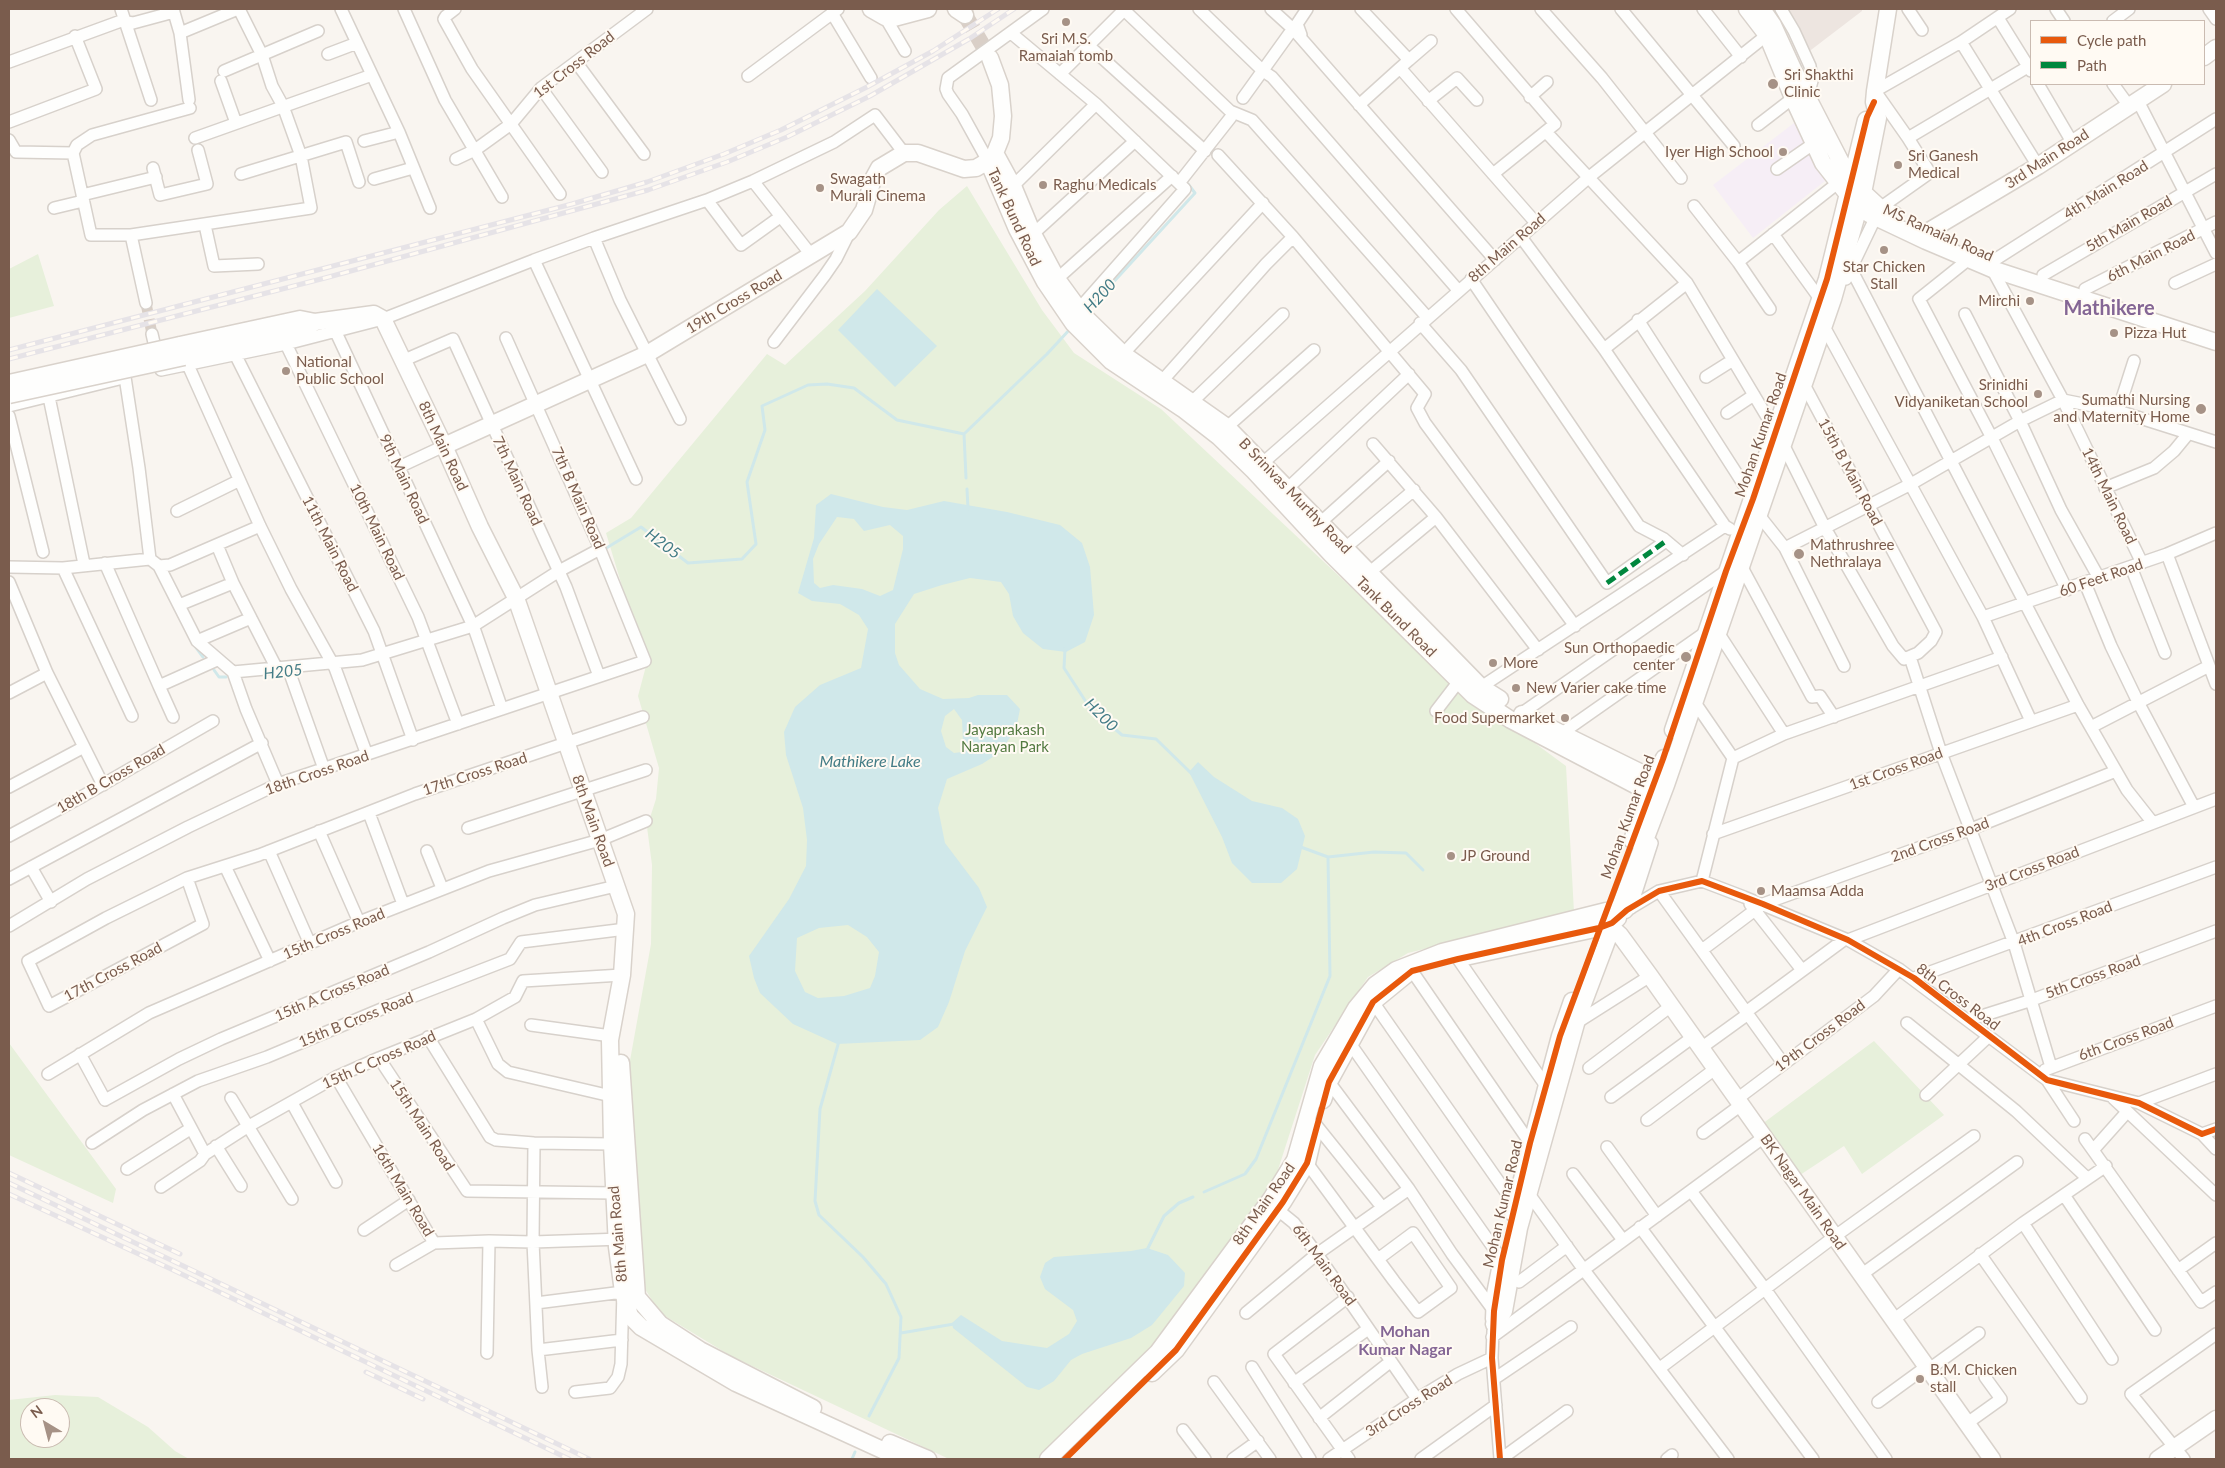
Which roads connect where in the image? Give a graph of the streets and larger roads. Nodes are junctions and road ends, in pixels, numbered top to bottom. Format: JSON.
{"nodes":[{"id":1,"x":121,"y":9,"type":"edge"},
{"id":2,"x":239,"y":9,"type":"edge"},
{"id":3,"x":341,"y":9,"type":"edge"},
{"id":4,"x":404,"y":9,"type":"edge"},
{"id":5,"x":455,"y":9,"type":"edge"},
{"id":6,"x":648,"y":9,"type":"edge"},
{"id":7,"x":928,"y":9,"type":"edge"},
{"id":8,"x":1043,"y":9,"type":"edge"},
{"id":9,"x":1123,"y":9,"type":"edge"},
{"id":10,"x":1199,"y":9,"type":"edge"},
{"id":11,"x":1271,"y":9,"type":"edge"},
{"id":12,"x":1307,"y":9,"type":"edge"},
{"id":13,"x":1362,"y":9,"type":"edge"},
{"id":14,"x":1456,"y":9,"type":"edge"},
{"id":15,"x":1541,"y":9,"type":"edge"},
{"id":16,"x":1621,"y":9,"type":"edge"},
{"id":17,"x":1702,"y":9,"type":"edge"},
{"id":18,"x":1742,"y":9,"type":"edge"},
{"id":19,"x":1748,"y":9,"type":"edge"},
{"id":20,"x":1762,"y":9,"type":"edge"},
{"id":21,"x":1781,"y":9,"type":"edge"},
{"id":22,"x":1908,"y":9,"type":"edge"},
{"id":23,"x":2010,"y":9,"type":"edge"},
{"id":24,"x":2056,"y":9,"type":"edge"},
{"id":25,"x":2129,"y":9,"type":"edge"},
{"id":26,"x":2209,"y":9,"type":"edge"},
{"id":27,"x":173,"y":10,"type":"edge"},
{"id":28,"x":835,"y":11,"type":"edge"},
{"id":29,"x":1891,"y":11,"type":"edge"},
{"id":30,"x":878,"y":13,"type":"edge"},
{"id":31,"x":2114,"y":16,"type":"edge"},
{"id":32,"x":1998,"y":18,"type":"junction"},
{"id":33,"x":2216,"y":18,"type":"edge"},
{"id":34,"x":2063,"y":20,"type":"edge"},
{"id":35,"x":125,"y":21,"type":"junction"},
{"id":36,"x":1922,"y":30,"type":"dead end"},
{"id":37,"x":318,"y":31,"type":"dead end"},
{"id":38,"x":180,"y":33,"type":"junction"},
{"id":39,"x":1011,"y":33,"type":"junction"},
{"id":40,"x":1289,"y":34,"type":"dead end"},
{"id":41,"x":75,"y":36,"type":"junction"},
{"id":42,"x":1767,"y":36,"type":"junction"},
{"id":43,"x":1300,"y":38,"type":"junction"},
{"id":44,"x":1431,"y":41,"type":"dead end"},
{"id":45,"x":1961,"y":42,"type":"junction"},
{"id":46,"x":357,"y":43,"type":"junction"},
{"id":47,"x":1089,"y":46,"type":"junction"},
{"id":48,"x":2216,"y":48,"type":"edge"},
{"id":49,"x":906,"y":51,"type":"dead end"},
{"id":50,"x":328,"y":54,"type":"dead end"},
{"id":51,"x":262,"y":55,"type":"junction"},
{"id":52,"x":1741,"y":56,"type":"junction"},
{"id":53,"x":2205,"y":56,"type":"edge"},
{"id":54,"x":990,"y":58,"type":"tunnel mouth"},
{"id":55,"x":9,"y":62,"type":"edge"},
{"id":56,"x":576,"y":62,"type":"junction"},
{"id":57,"x":1404,"y":64,"type":"junction"},
{"id":58,"x":2030,"y":68,"type":"edge"},
{"id":59,"x":1263,"y":71,"type":"junction"},
{"id":60,"x":372,"y":74,"type":"junction"},
{"id":61,"x":1060,"y":74,"type":"junction"},
{"id":62,"x":748,"y":76,"type":"dead end"},
{"id":63,"x":871,"y":78,"type":"dead end"},
{"id":64,"x":1547,"y":82,"type":"dead end"},
{"id":65,"x":2039,"y":85,"type":"edge"},
{"id":66,"x":2114,"y":85,"type":"edge"},
{"id":67,"x":2161,"y":85,"type":"edge"},
{"id":68,"x":541,"y":88,"type":"junction"},
{"id":69,"x":1990,"y":90,"type":"junction"},
{"id":70,"x":1693,"y":95,"type":"junction"},
{"id":71,"x":1875,"y":96,"type":"junction"},
{"id":72,"x":1530,"y":97,"type":"junction"},
{"id":73,"x":1243,"y":98,"type":"dead end"},
{"id":74,"x":1800,"y":99,"type":"junction"},
{"id":75,"x":151,"y":100,"type":"dead end"},
{"id":76,"x":1477,"y":100,"type":"dead end"},
{"id":77,"x":1428,"y":101,"type":"junction"},
{"id":78,"x":2134,"y":103,"type":"junction"},
{"id":79,"x":1096,"y":104,"type":"junction"},
{"id":80,"x":1359,"y":105,"type":"junction"},
{"id":81,"x":283,"y":106,"type":"junction"},
{"id":82,"x":1231,"y":117,"type":"dead end"},
{"id":83,"x":2216,"y":120,"type":"edge"},
{"id":84,"x":9,"y":122,"type":"edge"},
{"id":85,"x":236,"y":122,"type":"junction"},
{"id":86,"x":511,"y":124,"type":"junction"},
{"id":87,"x":1758,"y":125,"type":"dead end"},
{"id":88,"x":398,"y":132,"type":"junction"},
{"id":89,"x":1547,"y":133,"type":"junction"},
{"id":90,"x":1644,"y":133,"type":"junction"},
{"id":91,"x":195,"y":138,"type":"dead end"},
{"id":92,"x":1908,"y":138,"type":"junction"},
{"id":93,"x":9,"y":140,"type":"edge"},
{"id":94,"x":364,"y":141,"type":"dead end"},
{"id":95,"x":1135,"y":141,"type":"junction"},
{"id":96,"x":2072,"y":142,"type":"junction"},
{"id":97,"x":1813,"y":144,"type":"junction"},
{"id":98,"x":1734,"y":146,"type":"dead end"},
{"id":99,"x":198,"y":150,"type":"dead end"},
{"id":100,"x":475,"y":150,"type":"junction"},
{"id":101,"x":1205,"y":151,"type":"junction"},
{"id":102,"x":904,"y":153,"type":"junction"},
{"id":103,"x":2165,"y":153,"type":"junction"},
{"id":104,"x":73,"y":154,"type":"junction"},
{"id":105,"x":644,"y":154,"type":"dead end"},
{"id":106,"x":1218,"y":155,"type":"dead end"},
{"id":107,"x":300,"y":156,"type":"junction"},
{"id":108,"x":992,"y":157,"type":"junction"},
{"id":109,"x":456,"y":159,"type":"dead end"},
{"id":110,"x":2038,"y":166,"type":"junction"},
{"id":111,"x":413,"y":168,"type":"junction"},
{"id":112,"x":1777,"y":169,"type":"dead end"},
{"id":113,"x":602,"y":172,"type":"dead end"},
{"id":114,"x":241,"y":174,"type":"dead end"},
{"id":115,"x":1493,"y":174,"type":"junction"},
{"id":116,"x":2216,"y":174,"type":"edge"},
{"id":117,"x":1588,"y":178,"type":"junction"},
{"id":118,"x":1681,"y":178,"type":"dead end"},
{"id":119,"x":374,"y":179,"type":"dead end"},
{"id":120,"x":1176,"y":179,"type":"junction"},
{"id":121,"x":753,"y":181,"type":"junction"},
{"id":122,"x":359,"y":182,"type":"dead end"},
{"id":123,"x":1013,"y":186,"type":"junction"},
{"id":124,"x":1851,"y":188,"type":"junction"},
{"id":125,"x":2184,"y":193,"type":"junction"},
{"id":126,"x":560,"y":194,"type":"dead end"},
{"id":127,"x":502,"y":197,"type":"dead end"},
{"id":128,"x":83,"y":198,"type":"junction"},
{"id":129,"x":707,"y":200,"type":"junction"},
{"id":130,"x":1263,"y":203,"type":"junction"},
{"id":131,"x":1694,"y":206,"type":"dead end"},
{"id":132,"x":54,"y":208,"type":"dead end"},
{"id":133,"x":430,"y":208,"type":"dead end"},
{"id":134,"x":1878,"y":213,"type":"junction"},
{"id":135,"x":780,"y":217,"type":"junction"},
{"id":136,"x":2216,"y":222,"type":"edge"},
{"id":137,"x":1536,"y":223,"type":"junction"},
{"id":138,"x":205,"y":225,"type":"junction"},
{"id":139,"x":2204,"y":229,"type":"junction"},
{"id":140,"x":1929,"y":231,"type":"junction"},
{"id":141,"x":849,"y":232,"type":"junction"},
{"id":142,"x":131,"y":234,"type":"junction"},
{"id":143,"x":1033,"y":234,"type":"junction"},
{"id":144,"x":1773,"y":234,"type":"junction"},
{"id":145,"x":1293,"y":237,"type":"junction"},
{"id":146,"x":1521,"y":237,"type":"junction"},
{"id":147,"x":594,"y":238,"type":"junction"},
{"id":148,"x":2216,"y":253,"type":"edge"},
{"id":149,"x":812,"y":256,"type":"junction"},
{"id":150,"x":1969,"y":259,"type":"junction"},
{"id":151,"x":534,"y":260,"type":"junction"},
{"id":152,"x":1495,"y":260,"type":"junction"},
{"id":153,"x":1738,"y":262,"type":"junction"},
{"id":154,"x":258,"y":264,"type":"dead end"},
{"id":155,"x":1994,"y":264,"type":"junction"},
{"id":156,"x":2216,"y":264,"type":"edge"},
{"id":157,"x":1850,"y":267,"type":"junction"},
{"id":158,"x":2043,"y":275,"type":"junction"},
{"id":159,"x":1057,"y":279,"type":"junction"},
{"id":160,"x":1471,"y":279,"type":"junction"},
{"id":161,"x":1687,"y":283,"type":"junction"},
{"id":162,"x":2175,"y":283,"type":"dead end"},
{"id":163,"x":2086,"y":289,"type":"junction"},
{"id":164,"x":1458,"y":290,"type":"junction"},
{"id":165,"x":1820,"y":299,"type":"junction"},
{"id":166,"x":146,"y":303,"type":"tunnel mouth"},
{"id":167,"x":1770,"y":309,"type":"dead end"},
{"id":168,"x":1283,"y":314,"type":"dead end"},
{"id":169,"x":1965,"y":314,"type":"dead end"},
{"id":170,"x":383,"y":318,"type":"junction"},
{"id":171,"x":1079,"y":318,"type":"junction"},
{"id":172,"x":1424,"y":320,"type":"junction"},
{"id":173,"x":1638,"y":320,"type":"junction"},
{"id":174,"x":327,"y":325,"type":"junction"},
{"id":175,"x":2216,"y":331,"type":"edge"},
{"id":176,"x":1828,"y":332,"type":"junction"},
{"id":177,"x":152,"y":334,"type":"tunnel mouth"},
{"id":178,"x":506,"y":338,"type":"dead end"},
{"id":179,"x":774,"y":342,"type":"dead end"},
{"id":180,"x":2216,"y":342,"type":"edge"},
{"id":181,"x":286,"y":344,"type":"junction"},
{"id":182,"x":1604,"y":348,"type":"junction"},
{"id":183,"x":1314,"y":350,"type":"dead end"},
{"id":184,"x":1390,"y":351,"type":"junction"},
{"id":185,"x":235,"y":354,"type":"junction"},
{"id":186,"x":647,"y":354,"type":"junction"},
{"id":187,"x":1123,"y":354,"type":"junction"},
{"id":188,"x":184,"y":356,"type":"junction"},
{"id":189,"x":1733,"y":360,"type":"junction"},
{"id":190,"x":402,"y":361,"type":"junction"},
{"id":191,"x":2134,"y":361,"type":"dead end"},
{"id":192,"x":160,"y":370,"type":"junction"},
{"id":193,"x":1409,"y":374,"type":"junction"},
{"id":194,"x":125,"y":377,"type":"junction"},
{"id":195,"x":1706,"y":377,"type":"dead end"},
{"id":196,"x":589,"y":380,"type":"junction"},
{"id":197,"x":1162,"y":381,"type":"junction"},
{"id":198,"x":9,"y":383,"type":"edge"},
{"id":199,"x":1807,"y":390,"type":"junction"},
{"id":200,"x":9,"y":395,"type":"edge"},
{"id":201,"x":1754,"y":395,"type":"junction"},
{"id":202,"x":49,"y":397,"type":"junction"},
{"id":203,"x":2063,"y":400,"type":"junction"},
{"id":204,"x":1193,"y":401,"type":"junction"},
{"id":205,"x":537,"y":405,"type":"junction"},
{"id":206,"x":9,"y":406,"type":"edge"},
{"id":207,"x":2118,"y":411,"type":"junction"},
{"id":208,"x":1727,"y":413,"type":"dead end"},
{"id":209,"x":9,"y":416,"type":"edge"},
{"id":210,"x":680,"y":418,"type":"dead end"},
{"id":211,"x":2020,"y":421,"type":"junction"},
{"id":212,"x":491,"y":424,"type":"junction"},
{"id":213,"x":1227,"y":427,"type":"junction"},
{"id":214,"x":1776,"y":432,"type":"junction"},
{"id":215,"x":2188,"y":434,"type":"junction"},
{"id":216,"x":1992,"y":438,"type":"junction"},
{"id":217,"x":2216,"y":442,"type":"edge"},
{"id":218,"x":1373,"y":444,"type":"dead end"},
{"id":219,"x":444,"y":446,"type":"junction"},
{"id":220,"x":1786,"y":450,"type":"junction"},
{"id":221,"x":1952,"y":460,"type":"junction"},
{"id":222,"x":1389,"y":461,"type":"junction"},
{"id":223,"x":1259,"y":466,"type":"junction"},
{"id":224,"x":399,"y":467,"type":"junction"},
{"id":225,"x":636,"y":479,"type":"dead end"},
{"id":226,"x":238,"y":481,"type":"junction"},
{"id":227,"x":1911,"y":484,"type":"junction"},
{"id":228,"x":1288,"y":488,"type":"junction"},
{"id":229,"x":2105,"y":488,"type":"junction"},
{"id":230,"x":1414,"y":490,"type":"junction"},
{"id":231,"x":1867,"y":506,"type":"junction"},
{"id":232,"x":177,"y":511,"type":"dead end"},
{"id":233,"x":1755,"y":512,"type":"junction"},
{"id":234,"x":1436,"y":517,"type":"junction"},
{"id":235,"x":1321,"y":522,"type":"junction"},
{"id":236,"x":260,"y":526,"type":"junction"},
{"id":237,"x":1825,"y":528,"type":"junction"},
{"id":238,"x":2216,"y":533,"type":"edge"},
{"id":239,"x":1742,"y":534,"type":"junction"},
{"id":240,"x":1666,"y":541,"type":"junction"},
{"id":241,"x":217,"y":545,"type":"junction"},
{"id":242,"x":1345,"y":548,"type":"junction"},
{"id":243,"x":1784,"y":548,"type":"junction"},
{"id":244,"x":601,"y":551,"type":"junction"},
{"id":245,"x":43,"y":552,"type":"dead end"},
{"id":246,"x":2167,"y":554,"type":"junction"},
{"id":247,"x":1683,"y":555,"type":"junction"},
{"id":248,"x":155,"y":562,"type":"junction"},
{"id":249,"x":105,"y":563,"type":"junction"},
{"id":250,"x":84,"y":564,"type":"junction"},
{"id":251,"x":2137,"y":565,"type":"junction"},
{"id":252,"x":9,"y":567,"type":"edge"},
{"id":253,"x":64,"y":568,"type":"junction"},
{"id":254,"x":1726,"y":571,"type":"junction"},
{"id":255,"x":1744,"y":571,"type":"junction"},
{"id":256,"x":1370,"y":572,"type":"junction"},
{"id":257,"x":560,"y":574,"type":"junction"},
{"id":258,"x":2098,"y":578,"type":"junction"},
{"id":259,"x":9,"y":582,"type":"edge"},
{"id":260,"x":233,"y":583,"type":"junction"},
{"id":261,"x":2085,"y":583,"type":"junction"},
{"id":262,"x":2067,"y":590,"type":"junction"},
{"id":263,"x":517,"y":602,"type":"junction"},
{"id":264,"x":2026,"y":603,"type":"junction"},
{"id":265,"x":179,"y":605,"type":"junction"},
{"id":266,"x":14,"y":608,"type":"edge"},
{"id":267,"x":1983,"y":617,"type":"junction"},
{"id":268,"x":251,"y":618,"type":"junction"},
{"id":269,"x":1575,"y":626,"type":"junction"},
{"id":270,"x":474,"y":629,"type":"junction"},
{"id":271,"x":1713,"y":634,"type":"junction"},
{"id":272,"x":197,"y":642,"type":"junction"},
{"id":273,"x":428,"y":643,"type":"junction"},
{"id":274,"x":1538,"y":650,"type":"junction"},
{"id":275,"x":2165,"y":654,"type":"dead end"},
{"id":276,"x":382,"y":657,"type":"junction"},
{"id":277,"x":1910,"y":657,"type":"junction"},
{"id":278,"x":2002,"y":657,"type":"junction"},
{"id":279,"x":217,"y":660,"type":"junction"},
{"id":280,"x":644,"y":661,"type":"joint"},
{"id":281,"x":334,"y":666,"type":"junction"},
{"id":282,"x":1844,"y":666,"type":"dead end"},
{"id":283,"x":2209,"y":666,"type":"junction"},
{"id":284,"x":286,"y":670,"type":"junction"},
{"id":285,"x":234,"y":672,"type":"junction"},
{"id":286,"x":47,"y":673,"type":"junction"},
{"id":287,"x":599,"y":676,"type":"junction"},
{"id":288,"x":1459,"y":681,"type":"junction"},
{"id":289,"x":2216,"y":684,"type":"edge"},
{"id":290,"x":158,"y":686,"type":"junction"},
{"id":291,"x":1481,"y":687,"type":"junction"},
{"id":292,"x":1918,"y":687,"type":"junction"},
{"id":293,"x":550,"y":692,"type":"junction"},
{"id":294,"x":9,"y":693,"type":"edge"},
{"id":295,"x":2138,"y":702,"type":"junction"},
{"id":296,"x":2078,"y":705,"type":"junction"},
{"id":297,"x":502,"y":708,"type":"junction"},
{"id":298,"x":1698,"y":708,"type":"junction"},
{"id":299,"x":1436,"y":711,"type":"dead end"},
{"id":300,"x":1522,"y":713,"type":"junction"},
{"id":301,"x":132,"y":716,"type":"dead end"},
{"id":302,"x":173,"y":717,"type":"dead end"},
{"id":303,"x":643,"y":717,"type":"dead end"},
{"id":304,"x":1834,"y":718,"type":"junction"},
{"id":305,"x":213,"y":720,"type":"dead end"},
{"id":306,"x":2032,"y":721,"type":"junction"},
{"id":307,"x":458,"y":724,"type":"junction"},
{"id":308,"x":2091,"y":728,"type":"junction"},
{"id":309,"x":1562,"y":733,"type":"junction"},
{"id":310,"x":1784,"y":734,"type":"junction"},
{"id":311,"x":413,"y":740,"type":"junction"},
{"id":312,"x":262,"y":743,"type":"junction"},
{"id":313,"x":566,"y":744,"type":"junction"},
{"id":314,"x":84,"y":747,"type":"junction"},
{"id":315,"x":1941,"y":753,"type":"junction"},
{"id":316,"x":367,"y":756,"type":"junction"},
{"id":317,"x":1733,"y":758,"type":"junction"},
{"id":318,"x":1663,"y":759,"type":"junction"},
{"id":319,"x":324,"y":769,"type":"junction"},
{"id":320,"x":646,"y":770,"type":"dead end"},
{"id":321,"x":1635,"y":770,"type":"junction"},
{"id":322,"x":2116,"y":771,"type":"junction"},
{"id":323,"x":278,"y":784,"type":"junction"},
{"id":324,"x":102,"y":785,"type":"junction"},
{"id":325,"x":9,"y":787,"type":"edge"},
{"id":326,"x":582,"y":790,"type":"junction"},
{"id":327,"x":1661,"y":791,"type":"junction"},
{"id":328,"x":2216,"y":799,"type":"edge"},
{"id":329,"x":2194,"y":806,"type":"junction"},
{"id":330,"x":369,"y":813,"type":"junction"},
{"id":331,"x":646,"y":821,"type":"dead end"},
{"id":332,"x":2153,"y":823,"type":"junction"},
{"id":333,"x":468,"y":828,"type":"dead end"},
{"id":334,"x":1971,"y":829,"type":"junction"},
{"id":335,"x":319,"y":831,"type":"junction"},
{"id":336,"x":1713,"y":834,"type":"junction"},
{"id":337,"x":9,"y":836,"type":"edge"},
{"id":338,"x":600,"y":840,"type":"junction"},
{"id":339,"x":269,"y":851,"type":"junction"},
{"id":340,"x":427,"y":851,"type":"dead end"},
{"id":341,"x":225,"y":866,"type":"junction"},
{"id":342,"x":31,"y":867,"type":"junction"},
{"id":343,"x":2216,"y":867,"type":"edge"},
{"id":344,"x":186,"y":878,"type":"junction"},
{"id":345,"x":9,"y":879,"type":"edge"},
{"id":346,"x":1702,"y":881,"type":"junction"},
{"id":347,"x":1990,"y":884,"type":"junction"},
{"id":348,"x":616,"y":886,"type":"junction"},
{"id":349,"x":442,"y":888,"type":"junction"},
{"id":350,"x":1660,"y":891,"type":"junction"},
{"id":351,"x":51,"y":902,"type":"junction"},
{"id":352,"x":403,"y":904,"type":"junction"},
{"id":353,"x":1758,"y":907,"type":"junction"},
{"id":354,"x":1615,"y":916,"type":"junction"},
{"id":355,"x":359,"y":922,"type":"junction"},
{"id":356,"x":626,"y":922,"type":"junction"},
{"id":357,"x":9,"y":926,"type":"edge"},
{"id":358,"x":2216,"y":931,"type":"edge"},
{"id":359,"x":1846,"y":939,"type":"junction"},
{"id":360,"x":2014,"y":943,"type":"junction"},
{"id":361,"x":310,"y":944,"type":"junction"},
{"id":362,"x":1702,"y":950,"type":"junction"},
{"id":363,"x":1458,"y":959,"type":"junction"},
{"id":364,"x":270,"y":961,"type":"junction"},
{"id":365,"x":1899,"y":969,"type":"junction"},
{"id":366,"x":1802,"y":970,"type":"junction"},
{"id":367,"x":1412,"y":971,"type":"junction"},
{"id":368,"x":622,"y":975,"type":"junction"},
{"id":369,"x":1650,"y":976,"type":"junction"},
{"id":370,"x":1914,"y":978,"type":"junction"},
{"id":371,"x":2032,"y":1000,"type":"junction"},
{"id":372,"x":1372,"y":1002,"type":"junction"},
{"id":373,"x":1671,"y":1006,"type":"junction"},
{"id":374,"x":2216,"y":1006,"type":"edge"},
{"id":375,"x":1747,"y":1013,"type":"junction"},
{"id":376,"x":476,"y":1019,"type":"junction"},
{"id":377,"x":1969,"y":1020,"type":"junction"},
{"id":378,"x":1576,"y":1023,"type":"junction"},
{"id":379,"x":1907,"y":1023,"type":"dead end"},
{"id":380,"x":531,"y":1024,"type":"dead end"},
{"id":381,"x":611,"y":1036,"type":"junction"},
{"id":382,"x":1989,"y":1036,"type":"junction"},
{"id":383,"x":428,"y":1037,"type":"junction"},
{"id":384,"x":1350,"y":1042,"type":"junction"},
{"id":385,"x":1697,"y":1043,"type":"junction"},
{"id":386,"x":80,"y":1054,"type":"junction"},
{"id":387,"x":378,"y":1058,"type":"junction"},
{"id":388,"x":1783,"y":1064,"type":"junction"},
{"id":389,"x":1959,"y":1065,"type":"junction"},
{"id":390,"x":2051,"y":1067,"type":"junction"},
{"id":391,"x":1588,"y":1068,"type":"dead end"},
{"id":392,"x":1716,"y":1069,"type":"junction"},
{"id":393,"x":2036,"y":1073,"type":"junction"},
{"id":394,"x":48,"y":1074,"type":"dead end"},
{"id":395,"x":2216,"y":1074,"type":"edge"},
{"id":396,"x":336,"y":1078,"type":"junction"},
{"id":397,"x":2047,"y":1080,"type":"junction"},
{"id":398,"x":1329,"y":1082,"type":"junction"},
{"id":399,"x":1546,"y":1086,"type":"junction"},
{"id":400,"x":173,"y":1094,"type":"junction"},
{"id":401,"x":1926,"y":1095,"type":"dead end"},
{"id":402,"x":611,"y":1096,"type":"junction"},
{"id":403,"x":2111,"y":1097,"type":"junction"},
{"id":404,"x":231,"y":1098,"type":"dead end"},
{"id":405,"x":1611,"y":1098,"type":"dead end"},
{"id":406,"x":1739,"y":1102,"type":"junction"},
{"id":407,"x":292,"y":1103,"type":"junction"},
{"id":408,"x":2139,"y":1103,"type":"junction"},
{"id":409,"x":2128,"y":1112,"type":"junction"},
{"id":410,"x":1647,"y":1120,"type":"dead end"},
{"id":411,"x":2074,"y":1121,"type":"dead end"},
{"id":412,"x":1316,"y":1125,"type":"junction"},
{"id":413,"x":247,"y":1127,"type":"junction"},
{"id":414,"x":190,"y":1129,"type":"junction"},
{"id":415,"x":2216,"y":1129,"type":"edge"},
{"id":416,"x":1703,"y":1132,"type":"dead end"},
{"id":417,"x":2202,"y":1134,"type":"junction"},
{"id":418,"x":1974,"y":1136,"type":"dead end"},
{"id":419,"x":1764,"y":1137,"type":"junction"},
{"id":420,"x":2085,"y":1138,"type":"dead end"},
{"id":421,"x":92,"y":1143,"type":"dead end"},
{"id":422,"x":534,"y":1143,"type":"junction"},
{"id":423,"x":1530,"y":1143,"type":"junction"},
{"id":424,"x":612,"y":1144,"type":"junction"},
{"id":425,"x":216,"y":1146,"type":"junction"},
{"id":426,"x":1607,"y":1147,"type":"dead end"},
{"id":427,"x":2094,"y":1149,"type":"junction"},
{"id":428,"x":2216,"y":1149,"type":"edge"},
{"id":429,"x":205,"y":1154,"type":"junction"},
{"id":430,"x":2017,"y":1162,"type":"dead end"},
{"id":431,"x":1307,"y":1163,"type":"junction"},
{"id":432,"x":2106,"y":1166,"type":"junction"},
{"id":433,"x":128,"y":1169,"type":"dead end"},
{"id":434,"x":1573,"y":1174,"type":"dead end"},
{"id":435,"x":2087,"y":1178,"type":"junction"},
{"id":436,"x":336,"y":1182,"type":"dead end"},
{"id":437,"x":241,"y":1186,"type":"dead end"},
{"id":438,"x":161,"y":1187,"type":"dead end"},
{"id":439,"x":1409,"y":1188,"type":"junction"},
{"id":440,"x":1691,"y":1191,"type":"junction"},
{"id":441,"x":534,"y":1193,"type":"junction"},
{"id":442,"x":614,"y":1193,"type":"junction"},
{"id":443,"x":1529,"y":1194,"type":"junction"},
{"id":444,"x":2064,"y":1195,"type":"junction"},
{"id":445,"x":2216,"y":1195,"type":"edge"},
{"id":446,"x":292,"y":1199,"type":"dead end"},
{"id":447,"x":408,"y":1200,"type":"junction"},
{"id":448,"x":1514,"y":1205,"type":"junction"},
{"id":449,"x":1382,"y":1207,"type":"junction"},
{"id":450,"x":1278,"y":1210,"type":"junction"},
{"id":451,"x":1657,"y":1216,"type":"junction"},
{"id":452,"x":2023,"y":1223,"type":"junction"},
{"id":453,"x":1354,"y":1227,"type":"junction"},
{"id":454,"x":1640,"y":1227,"type":"junction"},
{"id":455,"x":364,"y":1230,"type":"dead end"},
{"id":456,"x":1255,"y":1231,"type":"junction"},
{"id":457,"x":1834,"y":1237,"type":"junction"},
{"id":458,"x":633,"y":1238,"type":"junction"},
{"id":459,"x":616,"y":1240,"type":"junction"},
{"id":460,"x":1623,"y":1240,"type":"junction"},
{"id":461,"x":489,"y":1241,"type":"junction"},
{"id":462,"x":533,"y":1242,"type":"junction"},
{"id":463,"x":434,"y":1243,"type":"junction"},
{"id":464,"x":2216,"y":1243,"type":"edge"},
{"id":465,"x":1566,"y":1246,"type":"junction"},
{"id":466,"x":1317,"y":1254,"type":"junction"},
{"id":467,"x":1452,"y":1254,"type":"junction"},
{"id":468,"x":1980,"y":1254,"type":"junction"},
{"id":469,"x":1378,"y":1259,"type":"junction"},
{"id":470,"x":1508,"y":1261,"type":"junction"},
{"id":471,"x":396,"y":1265,"type":"dead end"},
{"id":472,"x":1436,"y":1266,"type":"junction"},
{"id":473,"x":1584,"y":1270,"type":"junction"},
{"id":474,"x":2178,"y":1270,"type":"junction"},
{"id":475,"x":1861,"y":1275,"type":"junction"},
{"id":476,"x":1519,"y":1282,"type":"dead end"},
{"id":477,"x":1765,"y":1289,"type":"junction"},
{"id":478,"x":623,"y":1292,"type":"junction"},
{"id":479,"x":2216,"y":1292,"type":"edge"},
{"id":480,"x":1348,"y":1297,"type":"junction"},
{"id":481,"x":536,"y":1303,"type":"junction"},
{"id":482,"x":1246,"y":1313,"type":"dead end"},
{"id":483,"x":1892,"y":1320,"type":"junction"},
{"id":484,"x":1496,"y":1321,"type":"junction"},
{"id":485,"x":1715,"y":1326,"type":"junction"},
{"id":486,"x":1571,"y":1328,"type":"dead end"},
{"id":487,"x":1368,"y":1329,"type":"junction"},
{"id":488,"x":2155,"y":1330,"type":"dead end"},
{"id":489,"x":1979,"y":1333,"type":"dead end"},
{"id":490,"x":2216,"y":1334,"type":"edge"},
{"id":491,"x":622,"y":1340,"type":"junction"},
{"id":492,"x":538,"y":1350,"type":"junction"},
{"id":493,"x":487,"y":1353,"type":"dead end"},
{"id":494,"x":1492,"y":1358,"type":"junction"},
{"id":495,"x":2112,"y":1360,"type":"dead end"},
{"id":496,"x":1390,"y":1362,"type":"junction"},
{"id":497,"x":1252,"y":1367,"type":"dead end"},
{"id":498,"x":1660,"y":1368,"type":"junction"},
{"id":499,"x":1927,"y":1369,"type":"junction"},
{"id":500,"x":1985,"y":1377,"type":"dead end"},
{"id":501,"x":1494,"y":1379,"type":"junction"},
{"id":502,"x":1214,"y":1382,"type":"dead end"},
{"id":503,"x":1294,"y":1384,"type":"junction"},
{"id":504,"x":542,"y":1387,"type":"dead end"},
{"id":505,"x":575,"y":1392,"type":"dead end"},
{"id":506,"x":2081,"y":1398,"type":"dead end"},
{"id":507,"x":2134,"y":1398,"type":"junction"},
{"id":508,"x":1416,"y":1399,"type":"junction"},
{"id":509,"x":1878,"y":1402,"type":"dead end"},
{"id":510,"x":1496,"y":1405,"type":"junction"},
{"id":511,"x":2124,"y":1405,"type":"dead end"},
{"id":512,"x":1567,"y":1411,"type":"dead end"},
{"id":513,"x":1319,"y":1418,"type":"junction"},
{"id":514,"x":2216,"y":1419,"type":"edge"},
{"id":515,"x":1966,"y":1424,"type":"junction"},
{"id":516,"x":1183,"y":1430,"type":"dead end"},
{"id":517,"x":1258,"y":1441,"type":"junction"},
{"id":518,"x":1346,"y":1454,"type":"edge"},
{"id":519,"x":2179,"y":1454,"type":"edge"},
{"id":520,"x":902,"y":1459,"type":"edge"},
{"id":521,"x":928,"y":1459,"type":"edge"},
{"id":522,"x":1048,"y":1459,"type":"edge"},
{"id":523,"x":1065,"y":1459,"type":"edge"},
{"id":524,"x":1205,"y":1459,"type":"edge"},
{"id":525,"x":1233,"y":1459,"type":"edge"},
{"id":526,"x":1270,"y":1459,"type":"edge"},
{"id":527,"x":1310,"y":1459,"type":"edge"},
{"id":528,"x":1329,"y":1459,"type":"edge"},
{"id":529,"x":1421,"y":1459,"type":"edge"},
{"id":530,"x":1501,"y":1459,"type":"edge"},
{"id":531,"x":1728,"y":1459,"type":"edge"},
{"id":532,"x":1813,"y":1459,"type":"edge"},
{"id":533,"x":1886,"y":1459,"type":"edge"},
{"id":534,"x":1992,"y":1459,"type":"edge"},
{"id":535,"x":2158,"y":1459,"type":"edge"}],
"edges":[{"from":1,"to":35,"type":"street"},
{"from":2,"to":38,"type":"street"},
{"from":2,"to":51,"type":"street"},
{"from":3,"to":46,"type":"street"},
{"from":4,"to":100,"type":"street"},
{"from":5,"to":86,"type":"street"},
{"from":6,"to":56,"type":"street","name":"1st Cross Road"},
{"from":7,"to":30,"type":"street"},
{"from":8,"to":39,"type":"street"},
{"from":9,"to":47,"type":"street"},
{"from":9,"to":172,"type":"street"},
{"from":10,"to":59,"type":"street"},
{"from":11,"to":43,"type":"street"},
{"from":12,"to":43,"type":"street"},
{"from":13,"to":57,"type":"street"},
{"from":14,"to":72,"type":"street"},
{"from":15,"to":90,"type":"street"},
{"from":16,"to":70,"type":"street"},
{"from":17,"to":52,"type":"street"},
{"from":18,"to":42,"type":"street","name":"MS Ramaiah Road"},
{"from":19,"to":42,"type":"street","name":"MS Ramaiah Road"},
{"from":20,"to":74,"type":"street","name":"MS Ramaiah Road"},
{"from":21,"to":74,"type":"street"},
{"from":22,"to":36,"type":"street"},
{"from":23,"to":32,"type":"street"},
{"from":24,"to":34,"type":"street"},
{"from":25,"to":31,"type":"street"},
{"from":26,"to":33,"type":"street"},
{"from":27,"to":35,"type":"street"},
{"from":27,"to":38,"type":"street"},
{"from":28,"to":62,"type":"street"},
{"from":28,"to":63,"type":"street"},
{"from":29,"to":71,"type":"street"},
{"from":30,"to":49,"type":"street"},
{"from":32,"to":45,"type":"street"},
{"from":32,"to":58,"type":"street"},
{"from":35,"to":41,"type":"street"},
{"from":35,"to":75,"type":"street"},
{"from":37,"to":51,"type":"street"},
{"from":38,"to":104,"type":"street"},
{"from":39,"to":61,"type":"street"},
{"from":39,"to":108,"type":"street"},
{"from":40,"to":59,"type":"street"},
{"from":41,"to":55,"type":"street"},
{"from":41,"to":84,"type":"street"},
{"from":42,"to":52,"type":"street","name":"8th Main Road"},
{"from":42,"to":74,"type":"street","name":"MS Ramaiah Road"},
{"from":43,"to":80,"type":"street"},
{"from":44,"to":57,"type":"street"},
{"from":45,"to":69,"type":"street"},
{"from":45,"to":71,"type":"street"},
{"from":46,"to":50,"type":"street"},
{"from":46,"to":60,"type":"street"},
{"from":47,"to":61,"type":"street"},
{"from":47,"to":101,"type":"street"},
{"from":48,"to":53,"type":"street"},
{"from":51,"to":81,"type":"street"},
{"from":51,"to":85,"type":"street"},
{"from":52,"to":70,"type":"street","name":"8th Main Road"},
{"from":54,"to":108,"type":"street"},
{"from":56,"to":68,"type":"street","name":"1st Cross Road"},
{"from":56,"to":105,"type":"street"},
{"from":57,"to":77,"type":"street"},
{"from":57,"to":80,"type":"street"},
{"from":58,"to":69,"type":"street"},
{"from":59,"to":73,"type":"street"},
{"from":59,"to":164,"type":"street"},
{"from":60,"to":81,"type":"street"},
{"from":60,"to":88,"type":"street"},
{"from":61,"to":79,"type":"street"},
{"from":64,"to":72,"type":"street"},
{"from":65,"to":96,"type":"street"},
{"from":66,"to":78,"type":"street"},
{"from":67,"to":78,"type":"street","name":"3rd Main Road"},
{"from":68,"to":86,"type":"street","name":"1st Cross Road"},
{"from":68,"to":113,"type":"street"},
{"from":69,"to":92,"type":"street"},
{"from":69,"to":110,"type":"street"},
{"from":70,"to":90,"type":"street","name":"8th Main Road"},
{"from":70,"to":98,"type":"street"},
{"from":71,"to":92,"type":"street"},
{"from":71,"to":124,"type":"street"},
{"from":72,"to":89,"type":"street"},
{"from":74,"to":87,"type":"street"},
{"from":74,"to":97,"type":"street","name":"MS Ramaiah Road"},
{"from":74,"to":124,"type":"street","name":"MS Ramaiah Road"},
{"from":76,"to":77,"type":"street"},
{"from":77,"to":115,"type":"street"},
{"from":78,"to":96,"type":"street","name":"3rd Main Road"},
{"from":78,"to":103,"type":"street"},
{"from":79,"to":95,"type":"street"},
{"from":79,"to":123,"type":"street"},
{"from":80,"to":152,"type":"street"},
{"from":81,"to":85,"type":"street"},
{"from":81,"to":107,"type":"street"},
{"from":82,"to":101,"type":"street"},
{"from":83,"to":103,"type":"street","name":"4th Main Road"},
{"from":85,"to":91,"type":"street"},
{"from":86,"to":100,"type":"street","name":"1st Cross Road"},
{"from":86,"to":126,"type":"street"},
{"from":88,"to":94,"type":"street"},
{"from":88,"to":111,"type":"street"},
{"from":89,"to":115,"type":"street"},
{"from":89,"to":117,"type":"street"},
{"from":90,"to":117,"type":"street","name":"8th Main Road"},
{"from":90,"to":118,"type":"street"},
{"from":92,"to":134,"type":"street"},
{"from":93,"to":104,"type":"street"},
{"from":95,"to":120,"type":"street"},
{"from":95,"to":143,"type":"street"},
{"from":96,"to":110,"type":"street","name":"3rd Main Road"},
{"from":97,"to":112,"type":"street"},
{"from":97,"to":124,"type":"street","name":"MS Ramaiah Road"},
{"from":99,"to":128,"type":"street"},
{"from":100,"to":109,"type":"street","name":"1st Cross Road"},
{"from":100,"to":127,"type":"street"},
{"from":101,"to":120,"type":"street"},
{"from":102,"to":108,"type":"street"},
{"from":102,"to":121,"type":"street"},
{"from":102,"to":141,"type":"street","name":"19th Cross Road"},
{"from":103,"to":125,"type":"street"},
{"from":103,"to":155,"type":"street","name":"4th Main Road"},
{"from":104,"to":128,"type":"street"},
{"from":106,"to":130,"type":"street"},
{"from":107,"to":114,"type":"street"},
{"from":107,"to":122,"type":"street"},
{"from":107,"to":138,"type":"street"},
{"from":108,"to":123,"type":"street","name":"B Srinivas Murthy Road"},
{"from":108,"to":171,"type":"street","name":"Tank Bund Road"},
{"from":110,"to":140,"type":"street","name":"3rd Main Road"},
{"from":111,"to":119,"type":"street"},
{"from":111,"to":133,"type":"street"},
{"from":115,"to":137,"type":"street"},
{"from":116,"to":125,"type":"street","name":"5th Main Road"},
{"from":117,"to":137,"type":"street","name":"8th Main Road"},
{"from":117,"to":161,"type":"street"},
{"from":120,"to":159,"type":"street"},
{"from":120,"to":171,"type":"street"},
{"from":121,"to":129,"type":"street"},
{"from":121,"to":135,"type":"street"},
{"from":123,"to":143,"type":"street","name":"B Srinivas Murthy Road"},
{"from":124,"to":134,"type":"street","name":"MS Ramaiah Road"},
{"from":124,"to":144,"type":"street"},
{"from":124,"to":165,"type":"street","name":"Mohan Kumar Road"},
{"from":124,"to":233,"type":"street"},
{"from":125,"to":139,"type":"street"},
{"from":125,"to":158,"type":"street","name":"5th Main Road"},
{"from":128,"to":132,"type":"street"},
{"from":128,"to":142,"type":"street"},
{"from":129,"to":135,"type":"street"},
{"from":129,"to":147,"type":"street"},
{"from":130,"to":145,"type":"street"},
{"from":130,"to":187,"type":"street"},
{"from":131,"to":153,"type":"street"},
{"from":134,"to":140,"type":"street","name":"MS Ramaiah Road"},
{"from":134,"to":150,"type":"street","name":"MS Ramaiah Road"},
{"from":134,"to":157,"type":"street"},
{"from":135,"to":149,"type":"street"},
{"from":136,"to":139,"type":"street","name":"6th Main Road"},
{"from":137,"to":146,"type":"street","name":"8th Main Road"},
{"from":138,"to":142,"type":"street"},
{"from":138,"to":154,"type":"street"},
{"from":139,"to":148,"type":"street"},
{"from":139,"to":163,"type":"street","name":"6th Main Road"},
{"from":140,"to":155,"type":"street","name":"MS Ramaiah Road"},
{"from":141,"to":149,"type":"street","name":"19th Cross Road"},
{"from":141,"to":179,"type":"street"},
{"from":142,"to":166,"type":"street"},
{"from":143,"to":159,"type":"street","name":"B Srinivas Murthy Road"},
{"from":144,"to":153,"type":"street"},
{"from":144,"to":165,"type":"street"},
{"from":145,"to":184,"type":"street"},
{"from":145,"to":197,"type":"street"},
{"from":146,"to":152,"type":"street","name":"8th Main Road"},
{"from":146,"to":182,"type":"street"},
{"from":147,"to":151,"type":"street"},
{"from":147,"to":186,"type":"street"},
{"from":149,"to":186,"type":"street","name":"19th Cross Road"},
{"from":150,"to":155,"type":"street","name":"MS Ramaiah Road"},
{"from":150,"to":216,"type":"street"},
{"from":151,"to":170,"type":"street"},
{"from":151,"to":196,"type":"street"},
{"from":152,"to":160,"type":"street","name":"8th Main Road"},
{"from":153,"to":167,"type":"street"},
{"from":155,"to":158,"type":"street","name":"MS Ramaiah Road"},
{"from":155,"to":180,"type":"street","name":"MS Ramaiah Road"},
{"from":155,"to":203,"type":"street","name":"14th Main Road"},
{"from":156,"to":162,"type":"street"},
{"from":157,"to":176,"type":"street"},
{"from":157,"to":221,"type":"street"},
{"from":158,"to":163,"type":"street","name":"MS Ramaiah Road"},
{"from":159,"to":171,"type":"street","name":"B Srinivas Murthy Road"},
{"from":160,"to":164,"type":"street","name":"8th Main Road"},
{"from":160,"to":240,"type":"street"},
{"from":161,"to":173,"type":"street"},
{"from":161,"to":189,"type":"street"},
{"from":163,"to":175,"type":"street","name":"MS Ramaiah Road"},
{"from":164,"to":172,"type":"street","name":"8th Main Road"},
{"from":165,"to":214,"type":"street","name":"Mohan Kumar Road"},
{"from":168,"to":204,"type":"street"},
{"from":169,"to":211,"type":"street"},
{"from":170,"to":174,"type":"street"},
{"from":170,"to":190,"type":"street","name":"8th Main Road"},
{"from":171,"to":187,"type":"street","name":"B Srinivas Murthy Road"},
{"from":171,"to":223,"type":"street","name":"Tank Bund Road"},
{"from":172,"to":184,"type":"street","name":"8th Main Road"},
{"from":172,"to":240,"type":"street"},
{"from":173,"to":182,"type":"street"},
{"from":173,"to":233,"type":"street"},
{"from":174,"to":181,"type":"street"},
{"from":174,"to":188,"type":"street"},
{"from":174,"to":224,"type":"street","name":"9th Main Road"},
{"from":176,"to":199,"type":"street"},
{"from":176,"to":227,"type":"street"},
{"from":177,"to":192,"type":"street"},
{"from":178,"to":205,"type":"street","name":"7th B Main Road"},
{"from":181,"to":185,"type":"street"},
{"from":181,"to":273,"type":"street","name":"10th Main Road"},
{"from":182,"to":239,"type":"street"},
{"from":183,"to":213,"type":"street"},
{"from":184,"to":193,"type":"street"},
{"from":184,"to":223,"type":"street","name":"8th Main Road"},
{"from":185,"to":188,"type":"street"},
{"from":185,"to":276,"type":"street","name":"11th Main Road"},
{"from":186,"to":196,"type":"street","name":"19th Cross Road"},
{"from":186,"to":210,"type":"street"},
{"from":187,"to":197,"type":"street","name":"B Srinivas Murthy Road"},
{"from":188,"to":192,"type":"street"},
{"from":188,"to":198,"type":"street","bridge":true},
{"from":188,"to":200,"type":"street","bridge":true},
{"from":188,"to":226,"type":"street"},
{"from":189,"to":195,"type":"street"},
{"from":189,"to":201,"type":"street"},
{"from":190,"to":212,"type":"street","name":"7th Main Road"},
{"from":190,"to":219,"type":"street","name":"8th Main Road"},
{"from":191,"to":207,"type":"street"},
{"from":192,"to":194,"type":"street"},
{"from":193,"to":228,"type":"street"},
{"from":193,"to":269,"type":"street"},
{"from":194,"to":202,"type":"street"},
{"from":194,"to":248,"type":"street"},
{"from":196,"to":205,"type":"street","name":"19th Cross Road"},
{"from":196,"to":225,"type":"street"},
{"from":197,"to":204,"type":"street","name":"B Srinivas Murthy Road"},
{"from":199,"to":220,"type":"street"},
{"from":199,"to":231,"type":"street","name":"15th B Main Road"},
{"from":201,"to":208,"type":"street"},
{"from":201,"to":214,"type":"street"},
{"from":202,"to":206,"type":"street"},
{"from":202,"to":250,"type":"street"},
{"from":203,"to":207,"type":"street"},
{"from":203,"to":211,"type":"street"},
{"from":203,"to":229,"type":"street","name":"14th Main Road"},
{"from":204,"to":213,"type":"street","name":"B Srinivas Murthy Road"},
{"from":205,"to":212,"type":"street","name":"19th Cross Road"},
{"from":205,"to":244,"type":"street","name":"7th B Main Road"},
{"from":207,"to":215,"type":"street"},
{"from":209,"to":245,"type":"street"},
{"from":211,"to":216,"type":"street"},
{"from":211,"to":258,"type":"street"},
{"from":212,"to":219,"type":"street","name":"19th Cross Road"},
{"from":212,"to":257,"type":"street","name":"7th Main Road"},
{"from":213,"to":223,"type":"street","name":"B Srinivas Murthy Road"},
{"from":214,"to":233,"type":"street","name":"Mohan Kumar Road"},
{"from":215,"to":217,"type":"street"},
{"from":215,"to":229,"type":"street"},
{"from":216,"to":221,"type":"street"},
{"from":216,"to":262,"type":"street"},
{"from":218,"to":222,"type":"street"},
{"from":219,"to":224,"type":"street"},
{"from":219,"to":263,"type":"street","name":"8th Main Road"},
{"from":220,"to":233,"type":"street"},
{"from":220,"to":237,"type":"street"},
{"from":221,"to":227,"type":"street"},
{"from":221,"to":264,"type":"street"},
{"from":222,"to":230,"type":"street"},
{"from":222,"to":235,"type":"street"},
{"from":223,"to":228,"type":"street","name":"B Srinivas Murthy Road"},
{"from":223,"to":288,"type":"street","name":"Tank Bund Road"},
{"from":224,"to":270,"type":"street","name":"9th Main Road"},
{"from":226,"to":232,"type":"street"},
{"from":226,"to":236,"type":"street"},
{"from":227,"to":231,"type":"street"},
{"from":227,"to":267,"type":"street"},
{"from":228,"to":235,"type":"street","name":"B Srinivas Murthy Road"},
{"from":229,"to":251,"type":"street","name":"14th Main Road"},
{"from":230,"to":234,"type":"street"},
{"from":230,"to":242,"type":"street"},
{"from":231,"to":237,"type":"street"},
{"from":231,"to":277,"type":"street","name":"15th B Main Road"},
{"from":233,"to":239,"type":"street","name":"Mohan Kumar Road"},
{"from":233,"to":243,"type":"street"},
{"from":234,"to":256,"type":"street"},
{"from":234,"to":274,"type":"street"},
{"from":235,"to":242,"type":"street","name":"B Srinivas Murthy Road"},
{"from":236,"to":241,"type":"street"},
{"from":236,"to":281,"type":"street"},
{"from":237,"to":243,"type":"street"},
{"from":237,"to":277,"type":"street"},
{"from":238,"to":246,"type":"street","name":"60 Feet Road"},
{"from":239,"to":247,"type":"street"},
{"from":239,"to":254,"type":"street","name":"Mohan Kumar Road"},
{"from":239,"to":255,"type":"street"},
{"from":239,"to":327,"type":"street"},
{"from":240,"to":247,"type":"street"},
{"from":241,"to":248,"type":"street"},
{"from":241,"to":260,"type":"street"},
{"from":242,"to":256,"type":"street","name":"B Srinivas Murthy Road"},
{"from":243,"to":282,"type":"street"},
{"from":244,"to":257,"type":"street"},
{"from":244,"to":280,"type":"street","name":"7th B Main Road"},
{"from":246,"to":251,"type":"street","name":"60 Feet Road"},
{"from":246,"to":283,"type":"street"},
{"from":247,"to":269,"type":"street"},
{"from":248,"to":249,"type":"street"},
{"from":248,"to":265,"type":"street"},
{"from":249,"to":250,"type":"street"},
{"from":249,"to":290,"type":"street"},
{"from":250,"to":253,"type":"street"},
{"from":251,"to":258,"type":"street","name":"60 Feet Road"},
{"from":251,"to":275,"type":"street","name":"14th Main Road"},
{"from":252,"to":253,"type":"street"},
{"from":253,"to":301,"type":"street"},
{"from":254,"to":271,"type":"street","name":"Mohan Kumar Road"},
{"from":254,"to":300,"type":"street"},
{"from":255,"to":271,"type":"street"},
{"from":255,"to":304,"type":"street"},
{"from":256,"to":291,"type":"street","name":"B Srinivas Murthy Road"},
{"from":257,"to":263,"type":"street"},
{"from":257,"to":287,"type":"street","name":"7th Main Road"},
{"from":258,"to":261,"type":"street","name":"60 Feet Road"},
{"from":259,"to":266,"type":"street"},
{"from":260,"to":265,"type":"street"},
{"from":260,"to":268,"type":"street"},
{"from":261,"to":262,"type":"street","name":"60 Feet Road"},
{"from":261,"to":295,"type":"street"},
{"from":262,"to":264,"type":"street","name":"60 Feet Road"},
{"from":263,"to":270,"type":"street"},
{"from":263,"to":293,"type":"street","name":"8th Main Road"},
{"from":264,"to":267,"type":"street","name":"60 Feet Road"},
{"from":264,"to":296,"type":"street"},
{"from":265,"to":272,"type":"street"},
{"from":266,"to":286,"type":"street"},
{"from":267,"to":278,"type":"street"},
{"from":268,"to":272,"type":"street"},
{"from":268,"to":284,"type":"street"},
{"from":269,"to":274,"type":"street"},
{"from":270,"to":273,"type":"street"},
{"from":270,"to":297,"type":"street","name":"9th Main Road"},
{"from":271,"to":298,"type":"street"},
{"from":271,"to":309,"type":"street"},
{"from":271,"to":310,"type":"street"},
{"from":271,"to":318,"type":"street","name":"Mohan Kumar Road"},
{"from":272,"to":279,"type":"street"},
{"from":273,"to":276,"type":"street"},
{"from":273,"to":307,"type":"street","name":"10th Main Road"},
{"from":274,"to":291,"type":"street"},
{"from":276,"to":281,"type":"street"},
{"from":276,"to":311,"type":"street","name":"11th Main Road"},
{"from":277,"to":292,"type":"street"},
{"from":278,"to":292,"type":"street"},
{"from":278,"to":306,"type":"street"},
{"from":279,"to":285,"type":"street"},
{"from":279,"to":290,"type":"street"},
{"from":280,"to":287,"type":"street","name":"18th Cross Road"},
{"from":281,"to":284,"type":"street"},
{"from":281,"to":316,"type":"street"},
{"from":283,"to":289,"type":"street"},
{"from":283,"to":295,"type":"street"},
{"from":284,"to":285,"type":"street"},
{"from":284,"to":319,"type":"street"},
{"from":285,"to":312,"type":"street"},
{"from":286,"to":294,"type":"street"},
{"from":286,"to":314,"type":"street"},
{"from":287,"to":293,"type":"street","name":"18th Cross Road"},
{"from":288,"to":299,"type":"street"},
{"from":288,"to":327,"type":"street","name":"Tank Bund Road"},
{"from":290,"to":302,"type":"street"},
{"from":291,"to":300,"type":"street","name":"B Srinivas Murthy Road"},
{"from":292,"to":304,"type":"street"},
{"from":292,"to":315,"type":"street"},
{"from":293,"to":297,"type":"street","name":"18th Cross Road"},
{"from":293,"to":313,"type":"street","name":"8th Main Road"},
{"from":295,"to":308,"type":"street"},
{"from":295,"to":329,"type":"street"},
{"from":296,"to":306,"type":"street","name":"1st Cross Road"},
{"from":296,"to":308,"type":"street"},
{"from":297,"to":307,"type":"street","name":"18th Cross Road"},
{"from":298,"to":317,"type":"street"},
{"from":298,"to":327,"type":"street"},
{"from":300,"to":309,"type":"street","name":"B Srinivas Murthy Road"},
{"from":303,"to":313,"type":"street","name":"17th Cross Road"},
{"from":304,"to":310,"type":"street"},
{"from":305,"to":324,"type":"street","name":"18th B Cross Road"},
{"from":306,"to":315,"type":"street","name":"1st Cross Road"},
{"from":307,"to":311,"type":"street","name":"18th Cross Road"},
{"from":308,"to":322,"type":"street"},
{"from":309,"to":321,"type":"street","name":"B Srinivas Murthy Road"},
{"from":310,"to":317,"type":"street"},
{"from":311,"to":316,"type":"street","name":"18th Cross Road"},
{"from":312,"to":323,"type":"street"},
{"from":312,"to":342,"type":"street"},
{"from":313,"to":326,"type":"street","name":"8th Main Road"},
{"from":313,"to":330,"type":"street","name":"17th Cross Road"},
{"from":314,"to":324,"type":"street"},
{"from":314,"to":325,"type":"street"},
{"from":315,"to":334,"type":"street"},
{"from":315,"to":336,"type":"street","name":"1st Cross Road"},
{"from":316,"to":319,"type":"street","name":"18th Cross Road"},
{"from":317,"to":336,"type":"street"},
{"from":318,"to":321,"type":"street"},
{"from":318,"to":327,"type":"street","name":"Mohan Kumar Road"},
{"from":319,"to":323,"type":"street","name":"18th Cross Road"},
{"from":320,"to":326,"type":"street"},
{"from":321,"to":327,"type":"street","name":"B Srinivas Murthy Road"},
{"from":322,"to":332,"type":"street"},
{"from":322,"to":334,"type":"street","name":"2nd Cross Road"},
{"from":323,"to":351,"type":"street","name":"18th Cross Road"},
{"from":324,"to":337,"type":"street","name":"18th B Cross Road"},
{"from":326,"to":333,"type":"street"},
{"from":326,"to":338,"type":"street","name":"8th Main Road"},
{"from":327,"to":354,"type":"street","name":"Mohan Kumar Road"},
{"from":327,"to":354,"type":"street"},
{"from":328,"to":329,"type":"street","name":"3rd Cross Road"},
{"from":329,"to":332,"type":"street","name":"3rd Cross Road"},
{"from":330,"to":335,"type":"street","name":"17th Cross Road"},
{"from":330,"to":352,"type":"street"},
{"from":331,"to":338,"type":"street","name":"15th Cross Road"},
{"from":332,"to":347,"type":"street","name":"3rd Cross Road"},
{"from":334,"to":347,"type":"street"},
{"from":334,"to":353,"type":"street","name":"2nd Cross Road"},
{"from":335,"to":339,"type":"street","name":"17th Cross Road"},
{"from":335,"to":355,"type":"street"},
{"from":336,"to":346,"type":"street"},
{"from":338,"to":348,"type":"street","name":"8th Main Road"},
{"from":338,"to":349,"type":"street","name":"15th Cross Road"},
{"from":339,"to":341,"type":"street","name":"17th Cross Road"},
{"from":339,"to":361,"type":"street"},
{"from":340,"to":349,"type":"street"},
{"from":341,"to":344,"type":"street","name":"17th Cross Road"},
{"from":341,"to":364,"type":"street"},
{"from":342,"to":345,"type":"street"},
{"from":342,"to":351,"type":"street"},
{"from":343,"to":360,"type":"street","name":"4th Cross Road"},
{"from":344,"to":344,"type":"street","name":"17th Cross Road"},
{"from":346,"to":350,"type":"street"},
{"from":346,"to":353,"type":"street","name":"8th Cross Road"},
{"from":347,"to":359,"type":"street","name":"3rd Cross Road"},
{"from":347,"to":360,"type":"street"},
{"from":348,"to":356,"type":"street","name":"8th Main Road"},
{"from":348,"to":386,"type":"street","name":"15th A Cross Road"},
{"from":349,"to":352,"type":"street","name":"15th Cross Road"},
{"from":350,"to":354,"type":"street"},
{"from":350,"to":362,"type":"street"},
{"from":351,"to":357,"type":"street","name":"18th Cross Road"},
{"from":352,"to":355,"type":"street","name":"15th Cross Road"},
{"from":353,"to":359,"type":"street","name":"8th Cross Road"},
{"from":353,"to":362,"type":"street","name":"2nd Cross Road"},
{"from":353,"to":366,"type":"street"},
{"from":354,"to":363,"type":"street","name":"8th Main Road"},
{"from":354,"to":369,"type":"street","name":"BK Nagar Main Road"},
{"from":354,"to":378,"type":"street"},
{"from":354,"to":399,"type":"street","name":"Mohan Kumar Road"},
{"from":354,"to":456,"type":"street"},
{"from":355,"to":361,"type":"street","name":"15th Cross Road"},
{"from":356,"to":368,"type":"street","name":"8th Main Road"},
{"from":356,"to":400,"type":"street","name":"15th B Cross Road"},
{"from":356,"to":458,"type":"street"},
{"from":358,"to":371,"type":"street","name":"5th Cross Road"},
{"from":359,"to":365,"type":"street","name":"8th Cross Road"},
{"from":359,"to":366,"type":"street","name":"3rd Cross Road"},
{"from":360,"to":370,"type":"street","name":"4th Cross Road"},
{"from":360,"to":371,"type":"street"},
{"from":361,"to":364,"type":"street","name":"15th Cross Road"},
{"from":362,"to":375,"type":"street"},
{"from":363,"to":367,"type":"street","name":"8th Main Road"},
{"from":363,"to":399,"type":"street"},
{"from":364,"to":386,"type":"street","name":"15th Cross Road"},
{"from":365,"to":370,"type":"street","name":"8th Cross Road"},
{"from":365,"to":388,"type":"street","name":"19th Cross Road"},
{"from":366,"to":375,"type":"street","name":"3rd Cross Road"},
{"from":367,"to":372,"type":"street","name":"8th Main Road"},
{"from":367,"to":423,"type":"street"},
{"from":368,"to":376,"type":"street","name":"15th C Cross Road"},
{"from":368,"to":381,"type":"street","name":"8th Main Road"},
{"from":369,"to":373,"type":"street","name":"BK Nagar Main Road"},
{"from":369,"to":378,"type":"street"},
{"from":370,"to":377,"type":"street","name":"8th Cross Road"},
{"from":371,"to":377,"type":"street","name":"5th Cross Road"},
{"from":371,"to":390,"type":"street"},
{"from":372,"to":384,"type":"street","name":"8th Main Road"},
{"from":372,"to":448,"type":"street"},
{"from":373,"to":385,"type":"street","name":"BK Nagar Main Road"},
{"from":373,"to":391,"type":"street"},
{"from":374,"to":390,"type":"street","name":"6th Cross Road"},
{"from":375,"to":385,"type":"street","name":"3rd Cross Road"},
{"from":375,"to":388,"type":"street"},
{"from":376,"to":383,"type":"street","name":"15th C Cross Road"},
{"from":376,"to":402,"type":"street"},
{"from":377,"to":382,"type":"street","name":"8th Cross Road"},
{"from":378,"to":443,"type":"street"},
{"from":379,"to":389,"type":"street"},
{"from":380,"to":381,"type":"street"},
{"from":381,"to":402,"type":"street","name":"8th Main Road"},
{"from":382,"to":389,"type":"street"},
{"from":382,"to":393,"type":"street","name":"8th Cross Road"},
{"from":383,"to":387,"type":"street","name":"15th C Cross Road"},
{"from":383,"to":422,"type":"street"},
{"from":384,"to":398,"type":"street","name":"8th Main Road"},
{"from":384,"to":470,"type":"street"},
{"from":385,"to":392,"type":"street","name":"BK Nagar Main Road"},
{"from":385,"to":405,"type":"street","name":"3rd Cross Road"},
{"from":386,"to":394,"type":"street","name":"15th Cross Road"},
{"from":387,"to":396,"type":"street","name":"15th C Cross Road"},
{"from":387,"to":441,"type":"street","name":"15th Main Road"},
{"from":388,"to":406,"type":"street","name":"19th Cross Road"},
{"from":389,"to":401,"type":"street"},
{"from":389,"to":435,"type":"street"},
{"from":390,"to":393,"type":"street","name":"6th Cross Road"},
{"from":392,"to":406,"type":"street","name":"BK Nagar Main Road"},
{"from":392,"to":410,"type":"street"},
{"from":393,"to":397,"type":"street","name":"8th Cross Road"},
{"from":395,"to":408,"type":"street"},
{"from":396,"to":407,"type":"street","name":"15th C Cross Road"},
{"from":396,"to":447,"type":"street","name":"16th Main Road"},
{"from":397,"to":403,"type":"street","name":"8th Cross Road"},
{"from":397,"to":411,"type":"street"},
{"from":398,"to":412,"type":"street","name":"8th Main Road"},
{"from":398,"to":439,"type":"street"},
{"from":399,"to":423,"type":"street","name":"Mohan Kumar Road"},
{"from":400,"to":414,"type":"street"},
{"from":400,"to":421,"type":"street","name":"15th B Cross Road"},
{"from":402,"to":424,"type":"street","name":"8th Main Road"},
{"from":403,"to":408,"type":"street","name":"8th Cross Road"},
{"from":403,"to":409,"type":"street"},
{"from":404,"to":413,"type":"street"},
{"from":406,"to":416,"type":"street","name":"19th Cross Road"},
{"from":406,"to":419,"type":"street","name":"BK Nagar Main Road"},
{"from":407,"to":413,"type":"street","name":"15th C Cross Road"},
{"from":407,"to":436,"type":"street"},
{"from":408,"to":417,"type":"street","name":"8th Cross Road"},
{"from":409,"to":427,"type":"street"},
{"from":409,"to":445,"type":"street"},
{"from":412,"to":431,"type":"street","name":"8th Main Road"},
{"from":412,"to":449,"type":"street"},
{"from":413,"to":425,"type":"street","name":"15th C Cross Road"},
{"from":413,"to":446,"type":"street"},
{"from":414,"to":429,"type":"street"},
{"from":414,"to":433,"type":"street"},
{"from":415,"to":417,"type":"street"},
{"from":417,"to":428,"type":"street"},
{"from":418,"to":457,"type":"street"},
{"from":419,"to":440,"type":"street"},
{"from":419,"to":457,"type":"street","name":"BK Nagar Main Road"},
{"from":420,"to":427,"type":"street"},
{"from":422,"to":424,"type":"street"},
{"from":422,"to":441,"type":"street"},
{"from":423,"to":448,"type":"street","name":"Mohan Kumar Road"},
{"from":424,"to":442,"type":"street","name":"8th Main Road"},
{"from":425,"to":429,"type":"street","name":"15th C Cross Road"},
{"from":425,"to":437,"type":"street"},
{"from":426,"to":451,"type":"street"},
{"from":427,"to":432,"type":"street"},
{"from":429,"to":438,"type":"street","name":"15th C Cross Road"},
{"from":430,"to":475,"type":"street"},
{"from":431,"to":450,"type":"street","name":"8th Main Road"},
{"from":431,"to":453,"type":"street"},
{"from":432,"to":435,"type":"street"},
{"from":432,"to":474,"type":"street"},
{"from":434,"to":460,"type":"street"},
{"from":435,"to":444,"type":"street"},
{"from":439,"to":449,"type":"street"},
{"from":439,"to":467,"type":"street"},
{"from":440,"to":451,"type":"street"},
{"from":440,"to":477,"type":"street"},
{"from":441,"to":442,"type":"street"},
{"from":441,"to":462,"type":"street"},
{"from":442,"to":459,"type":"street","name":"8th Main Road"},
{"from":443,"to":465,"type":"street"},
{"from":443,"to":470,"type":"street"},
{"from":444,"to":452,"type":"street"},
{"from":444,"to":488,"type":"street"},
{"from":447,"to":455,"type":"street"},
{"from":447,"to":463,"type":"street","name":"16th Main Road"},
{"from":448,"to":470,"type":"street","name":"Mohan Kumar Road"},
{"from":449,"to":453,"type":"street"},
{"from":450,"to":456,"type":"street","name":"8th Main Road"},
{"from":450,"to":466,"type":"street","name":"6th Main Road"},
{"from":451,"to":454,"type":"street"},
{"from":452,"to":468,"type":"street"},
{"from":452,"to":495,"type":"street"},
{"from":453,"to":466,"type":"street"},
{"from":453,"to":469,"type":"street"},
{"from":454,"to":460,"type":"street"},
{"from":454,"to":485,"type":"street"},
{"from":456,"to":522,"type":"street"},
{"from":456,"to":523,"type":"street","name":"8th Main Road"},
{"from":457,"to":475,"type":"street","name":"BK Nagar Main Road"},
{"from":457,"to":477,"type":"street"},
{"from":458,"to":459,"type":"street","name":"16th Main Road"},
{"from":458,"to":521,"type":"street"},
{"from":459,"to":462,"type":"street","name":"16th Main Road"},
{"from":459,"to":478,"type":"street","name":"8th Main Road"},
{"from":460,"to":473,"type":"street"},
{"from":461,"to":462,"type":"street","name":"16th Main Road"},
{"from":461,"to":463,"type":"street","name":"16th Main Road"},
{"from":461,"to":493,"type":"street"},
{"from":462,"to":481,"type":"street"},
{"from":463,"to":471,"type":"street"},
{"from":464,"to":474,"type":"street"},
{"from":465,"to":473,"type":"street"},
{"from":465,"to":476,"type":"street"},
{"from":466,"to":480,"type":"street","name":"6th Main Road"},
{"from":466,"to":482,"type":"street"},
{"from":467,"to":472,"type":"street"},
{"from":467,"to":484,"type":"street"},
{"from":468,"to":483,"type":"street"},
{"from":468,"to":506,"type":"street"},
{"from":469,"to":472,"type":"street"},
{"from":469,"to":472,"type":"street"},
{"from":470,"to":484,"type":"street","name":"Mohan Kumar Road"},
{"from":473,"to":484,"type":"street"},
{"from":473,"to":498,"type":"street"},
{"from":474,"to":479,"type":"street"},
{"from":475,"to":483,"type":"street","name":"BK Nagar Main Road"},
{"from":477,"to":485,"type":"street"},
{"from":477,"to":533,"type":"street"},
{"from":478,"to":481,"type":"street"},
{"from":478,"to":491,"type":"street"},
{"from":478,"to":520,"type":"street","name":"8th Main Road"},
{"from":480,"to":487,"type":"street","name":"6th Main Road"},
{"from":480,"to":503,"type":"street"},
{"from":481,"to":492,"type":"street"},
{"from":483,"to":499,"type":"street","name":"BK Nagar Main Road"},
{"from":484,"to":494,"type":"street","name":"Mohan Kumar Road"},
{"from":485,"to":498,"type":"street"},
{"from":485,"to":532,"type":"street"},
{"from":486,"to":501,"type":"street"},
{"from":487,"to":496,"type":"street","name":"6th Main Road"},
{"from":487,"to":503,"type":"street"},
{"from":489,"to":499,"type":"street"},
{"from":490,"to":507,"type":"street"},
{"from":491,"to":492,"type":"street"},
{"from":491,"to":505,"type":"street"},
{"from":492,"to":504,"type":"street"},
{"from":494,"to":501,"type":"street","name":"Mohan Kumar Road"},
{"from":494,"to":508,"type":"street","name":"3rd Cross Road"},
{"from":496,"to":508,"type":"street","name":"6th Main Road"},
{"from":496,"to":513,"type":"street"},
{"from":497,"to":527,"type":"street"},
{"from":498,"to":531,"type":"street"},
{"from":499,"to":509,"type":"street"},
{"from":499,"to":515,"type":"street","name":"BK Nagar Main Road"},
{"from":500,"to":515,"type":"street"},
{"from":501,"to":510,"type":"street","name":"Mohan Kumar Road"},
{"from":502,"to":517,"type":"street"},
{"from":503,"to":513,"type":"street"},
{"from":507,"to":511,"type":"street"},
{"from":507,"to":519,"type":"street"},
{"from":508,"to":518,"type":"street","name":"3rd Cross Road"},
{"from":510,"to":529,"type":"street"},
{"from":510,"to":530,"type":"street","name":"Mohan Kumar Road"},
{"from":512,"to":530,"type":"street"},
{"from":513,"to":518,"type":"street"},
{"from":514,"to":519,"type":"street"},
{"from":515,"to":534,"type":"street","name":"BK Nagar Main Road"},
{"from":516,"to":524,"type":"street"},
{"from":517,"to":525,"type":"street"},
{"from":517,"to":526,"type":"street"},
{"from":518,"to":528,"type":"street","name":"3rd Cross Road"},
{"from":519,"to":535,"type":"street"}]}
